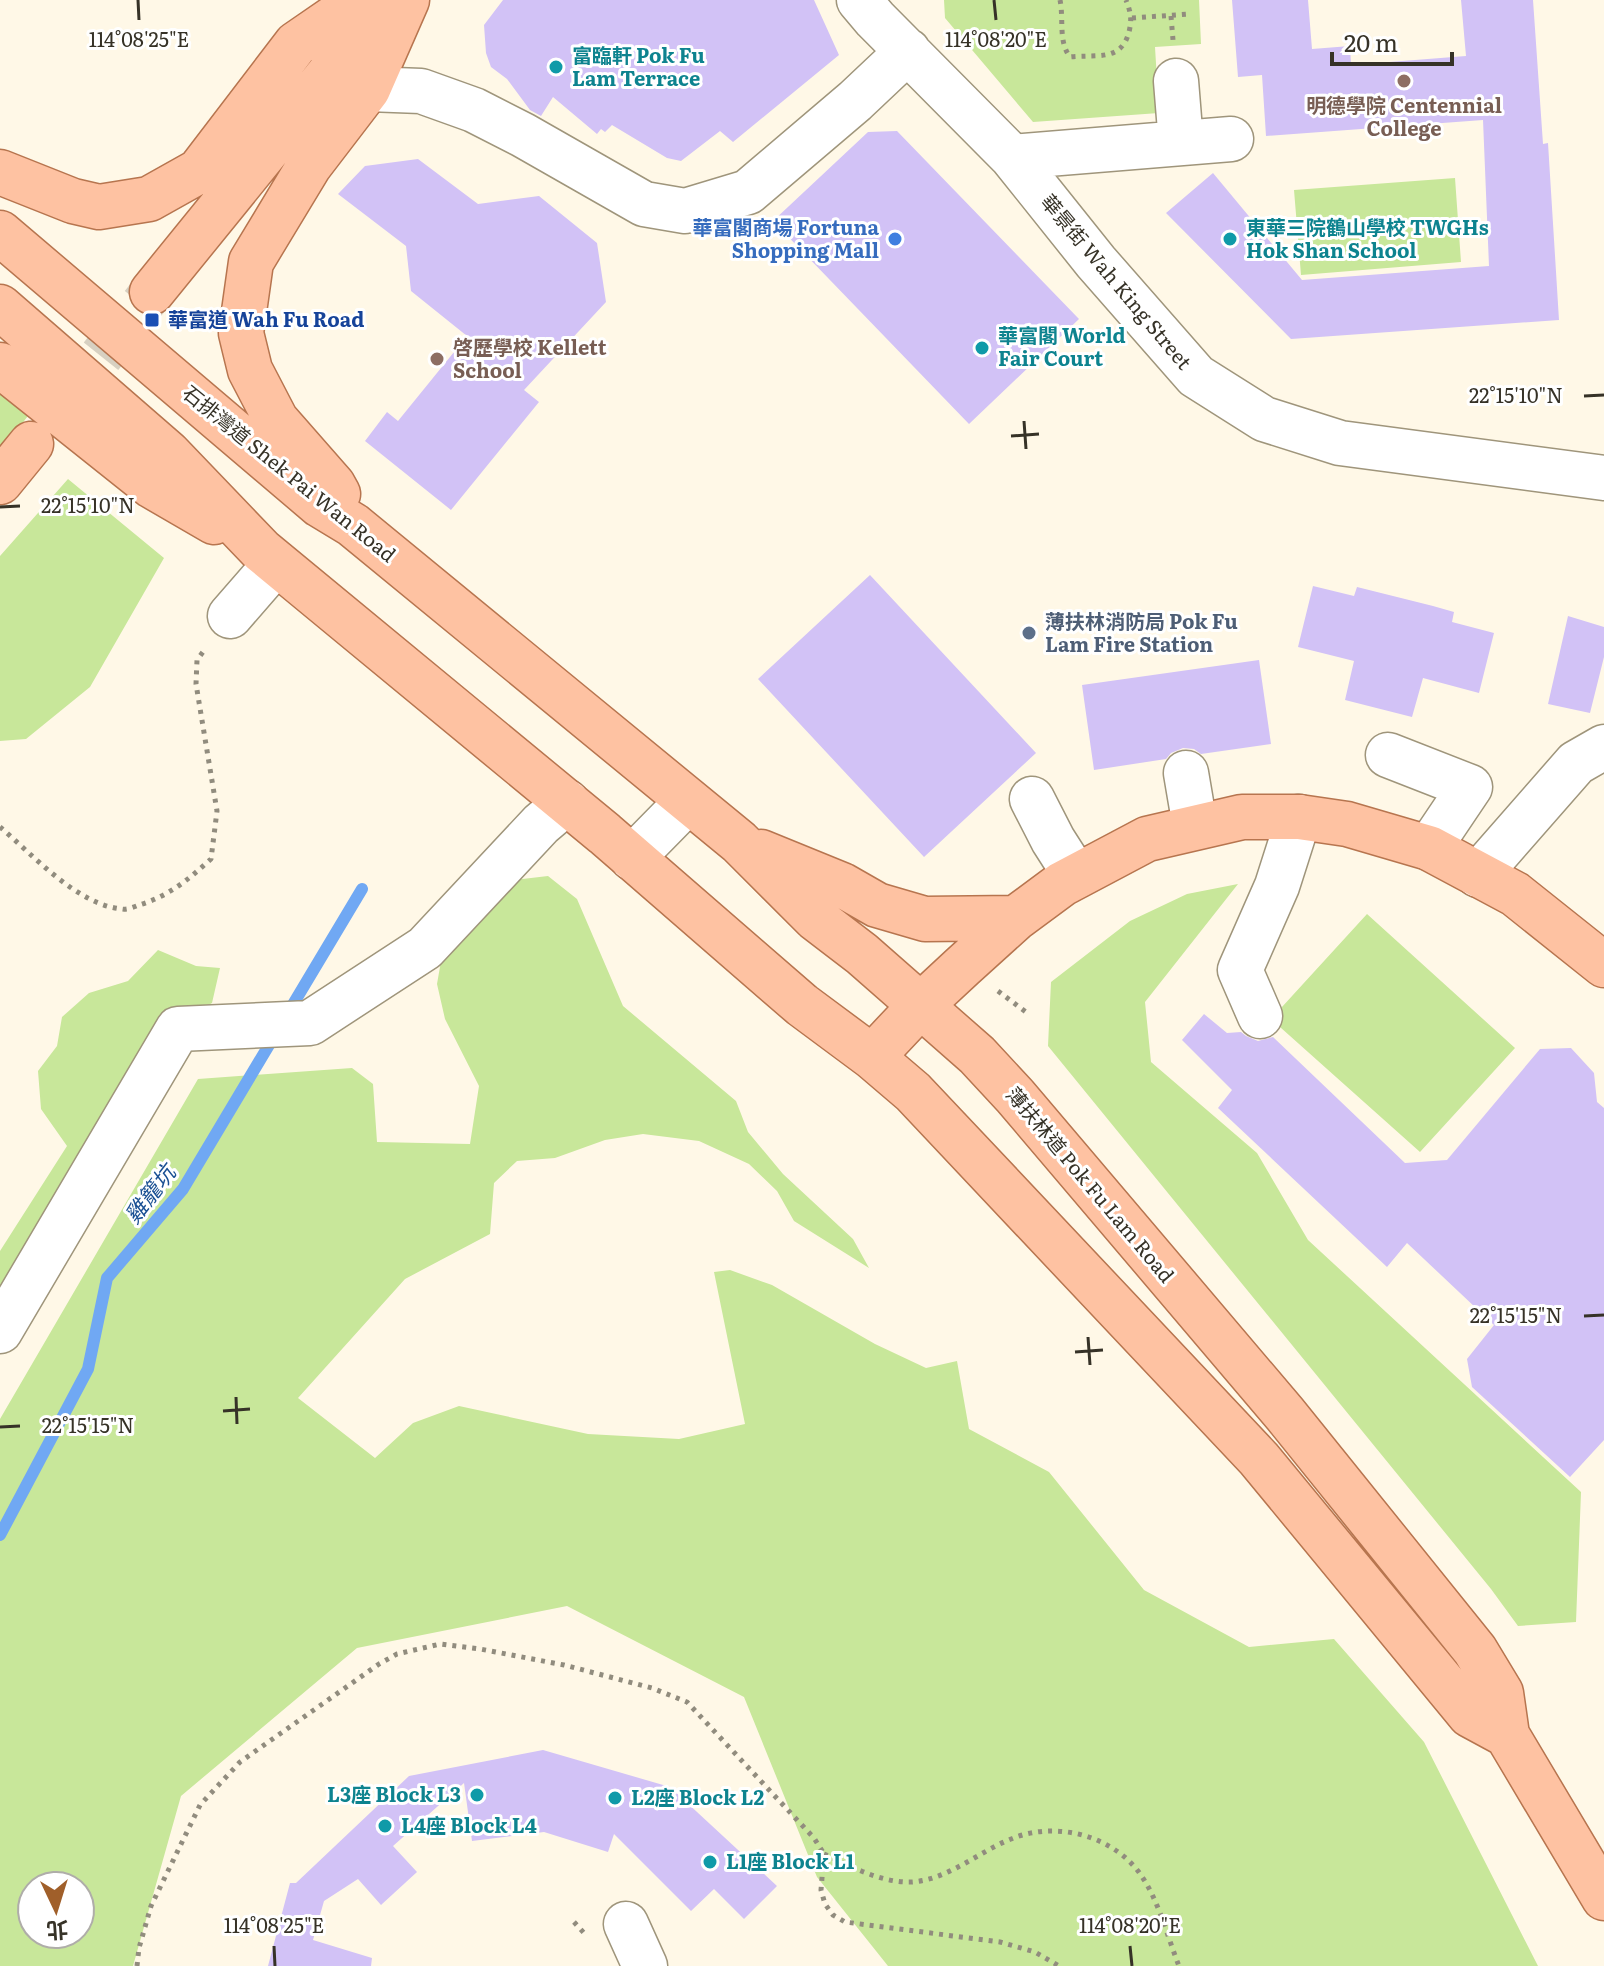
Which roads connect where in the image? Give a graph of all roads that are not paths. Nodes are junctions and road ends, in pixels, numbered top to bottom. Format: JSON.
{"nodes":[{"id":1,"x":360,"y":0,"type":"edge"},
{"id":2,"x":389,"y":0,"type":"edge"},
{"id":3,"x":407,"y":0,"type":"edge"},
{"id":4,"x":859,"y":0,"type":"edge"},
{"id":5,"x":908,"y":51,"type":"junction"},
{"id":6,"x":1176,"y":81,"type":"dead end"},
{"id":7,"x":368,"y":89,"type":"junction"},
{"id":8,"x":1231,"y":139,"type":"dead end"},
{"id":9,"x":1181,"y":143,"type":"junction"},
{"id":10,"x":1012,"y":157,"type":"junction"},
{"id":11,"x":0,"y":172,"type":"edge"},
{"id":12,"x":0,"y":233,"type":"edge"},
{"id":13,"x":152,"y":292,"type":"tunnel mouth"},
{"id":14,"x":0,"y":307,"type":"edge"},
{"id":15,"x":0,"y":365,"type":"edge"},
{"id":16,"x":31,"y":444,"type":"tunnel mouth"},
{"id":17,"x":1604,"y":478,"type":"edge"},
{"id":18,"x":0,"y":482,"type":"edge"},
{"id":19,"x":353,"y":525,"type":"junction"},
{"id":20,"x":269,"y":557,"type":"junction"},
{"id":21,"x":230,"y":616,"type":"road end"},
{"id":22,"x":580,"y":714,"type":"joint"},
{"id":23,"x":1604,"y":747,"type":"edge"},
{"id":24,"x":1388,"y":755,"type":"dead end"},
{"id":25,"x":1186,"y":773,"type":"dead end"},
{"id":26,"x":1032,"y":799,"type":"dead end"},
{"id":27,"x":567,"y":802,"type":"junction"},
{"id":28,"x":687,"y":802,"type":"junction"},
{"id":29,"x":1299,"y":817,"type":"junction"},
{"id":30,"x":1195,"y":826,"type":"junction"},
{"id":31,"x":739,"y":842,"type":"junction"},
{"id":32,"x":1429,"y":848,"type":"junction"},
{"id":33,"x":632,"y":858,"type":"junction"},
{"id":34,"x":1478,"y":875,"type":"junction"},
{"id":35,"x":1076,"y":876,"type":"junction"},
{"id":36,"x":1016,"y":918,"type":"junction"},
{"id":37,"x":1604,"y":965,"type":"edge"},
{"id":38,"x":921,"y":1005,"type":"junction"},
{"id":39,"x":1260,"y":1016,"type":"dead end"},
{"id":40,"x":872,"y":1057,"type":"junction"},
{"id":41,"x":0,"y":1331,"type":"edge"},
{"id":42,"x":1507,"y":1735,"type":"junction"},
{"id":43,"x":1604,"y":1898,"type":"edge"},
{"id":44,"x":626,"y":1924,"type":"dead end"},
{"id":45,"x":645,"y":1966,"type":"edge"}],
"edges":[{"from":1,"to":11,"type":"main road"},
{"from":2,"to":13,"type":"main road"},
{"from":3,"to":7,"type":"main road"},
{"from":4,"to":5,"type":"street","name":"華景街 Wah King Street"},
{"from":5,"to":7,"type":"street"},
{"from":5,"to":10,"type":"street","name":"華景街 Wah King Street"},
{"from":6,"to":9,"type":"street"},
{"from":7,"to":19,"type":"main road"},
{"from":8,"to":9,"type":"street"},
{"from":9,"to":10,"type":"street"},
{"from":10,"to":17,"type":"street","name":"華景街 Wah King Street"},
{"from":12,"to":19,"type":"main road","name":"石排灣道 Shek Pai Wan Road"},
{"from":14,"to":20,"type":"main road"},
{"from":15,"to":20,"type":"main road"},
{"from":16,"to":18,"type":"main road"},
{"from":19,"to":22,"type":"main road","name":"石排灣道 Shek Pai Wan Road"},
{"from":20,"to":21,"type":"street"},
{"from":20,"to":27,"type":"main road"},
{"from":22,"to":28,"type":"main road","name":"薄扶林道 Pok Fu Lam Road"},
{"from":23,"to":34,"type":"street"},
{"from":24,"to":32,"type":"street"},
{"from":25,"to":30,"type":"street"},
{"from":26,"to":35,"type":"street"},
{"from":27,"to":33,"type":"main road"},
{"from":27,"to":41,"type":"street"},
{"from":28,"to":31,"type":"main road","name":"薄扶林道 Pok Fu Lam Road"},
{"from":28,"to":33,"type":"street"},
{"from":29,"to":30,"type":"main road"},
{"from":29,"to":32,"type":"main road"},
{"from":29,"to":39,"type":"street"},
{"from":30,"to":35,"type":"main road"},
{"from":31,"to":36,"type":"main road"},
{"from":31,"to":38,"type":"main road","name":"薄扶林道 Pok Fu Lam Road"},
{"from":32,"to":34,"type":"main road"},
{"from":33,"to":40,"type":"main road"},
{"from":34,"to":37,"type":"main road"},
{"from":35,"to":36,"type":"main road"},
{"from":36,"to":38,"type":"main road"},
{"from":38,"to":40,"type":"main road"},
{"from":38,"to":42,"type":"main road","name":"薄扶林道 Pok Fu Lam Road"},
{"from":40,"to":42,"type":"main road"},
{"from":42,"to":43,"type":"main road","name":"薄扶林道 Pok Fu Lam Road"},
{"from":44,"to":45,"type":"street"}]}
